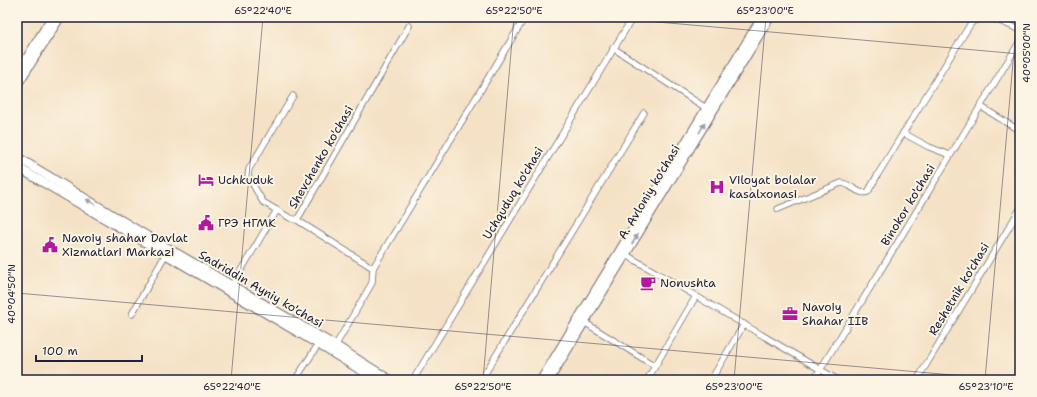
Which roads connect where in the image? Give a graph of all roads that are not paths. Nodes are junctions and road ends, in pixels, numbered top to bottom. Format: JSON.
{"nodes":[{"id":1,"x":52,"y":17,"type":"edge"},
{"id":2,"x":60,"y":17,"type":"edge"},
{"id":3,"x":525,"y":17,"type":"edge"},
{"id":4,"x":633,"y":17,"type":"edge"},
{"id":5,"x":762,"y":17,"type":"edge"},
{"id":6,"x":770,"y":17,"type":"edge"},
{"id":7,"x":409,"y":26,"type":"dead end"},
{"id":8,"x":1020,"y":30,"type":"edge"},
{"id":9,"x":1020,"y":41,"type":"edge"},
{"id":10,"x":614,"y":48,"type":"junction"},
{"id":11,"x":17,"y":74,"type":"edge"},
{"id":12,"x":17,"y":85,"type":"edge"},
{"id":13,"x":293,"y":96,"type":"dead end"},
{"id":14,"x":980,"y":106,"type":"junction"},
{"id":15,"x":706,"y":108,"type":"junction"},
{"id":16,"x":644,"y":113,"type":"dead end"},
{"id":17,"x":1020,"y":131,"type":"edge"},
{"id":18,"x":903,"y":133,"type":"junction"},
{"id":19,"x":950,"y":155,"type":"junction"},
{"id":20,"x":17,"y":157,"type":"edge"},
{"id":21,"x":17,"y":167,"type":"edge"},
{"id":22,"x":778,"y":209,"type":"dead end"},
{"id":23,"x":1020,"y":209,"type":"edge"},
{"id":24,"x":277,"y":210,"type":"junction"},
{"id":25,"x":297,"y":220,"type":"junction"},
{"id":26,"x":168,"y":251,"type":"junction"},
{"id":27,"x":623,"y":252,"type":"junction"},
{"id":28,"x":373,"y":268,"type":"junction"},
{"id":29,"x":230,"y":288,"type":"junction"},
{"id":30,"x":696,"y":296,"type":"junction"},
{"id":31,"x":132,"y":314,"type":"dead end"},
{"id":32,"x":584,"y":322,"type":"junction"},
{"id":33,"x":744,"y":324,"type":"junction"},
{"id":34,"x":320,"y":341,"type":"junction"},
{"id":35,"x":334,"y":349,"type":"junction"},
{"id":36,"x":655,"y":366,"type":"junction"},
{"id":37,"x":821,"y":369,"type":"junction"},
{"id":38,"x":1020,"y":375,"type":"edge"},
{"id":39,"x":295,"y":380,"type":"edge"},
{"id":40,"x":377,"y":380,"type":"edge"},
{"id":41,"x":390,"y":380,"type":"edge"},
{"id":42,"x":413,"y":380,"type":"edge"},
{"id":43,"x":481,"y":380,"type":"edge"},
{"id":44,"x":541,"y":380,"type":"edge"},
{"id":45,"x":549,"y":380,"type":"edge"},
{"id":46,"x":647,"y":380,"type":"edge"},
{"id":47,"x":710,"y":380,"type":"edge"},
{"id":48,"x":814,"y":380,"type":"edge"},
{"id":49,"x":838,"y":380,"type":"edge"},
{"id":50,"x":917,"y":380,"type":"edge"},
{"id":51,"x":1017,"y":380,"type":"edge"}],
"edges":[{"from":1,"to":11,"type":"main road"},
{"from":2,"to":12,"type":"main road"},
{"from":3,"to":28,"type":"street"},
{"from":4,"to":10,"type":"street","name":"Uchquduq ko'chasi"},
{"from":5,"to":15,"type":"main road","name":"A. Avloniy ko'chasi"},
{"from":27,"to":6,"type":"main road","name":"A. Avloniy ko'chasi","one_way":true},
{"from":7,"to":25,"type":"street","name":"Shevchenko ko'chasi"},
{"from":8,"to":18,"type":"street"},
{"from":9,"to":14,"type":"street","name":"Binokor ko'chasi"},
{"from":10,"to":15,"type":"street"},
{"from":10,"to":42,"type":"street","name":"Uchquduq ko'chasi"},
{"from":13,"to":24,"type":"street"},
{"from":14,"to":17,"type":"street"},
{"from":14,"to":19,"type":"street","name":"Binokor ko'chasi"},
{"from":15,"to":27,"type":"main road","name":"A. Avloniy ko'chasi"},
{"from":16,"to":43,"type":"street"},
{"from":18,"to":19,"type":"street"},
{"from":18,"to":22,"type":"street"},
{"from":19,"to":37,"type":"street","name":"Binokor ko'chasi"},
{"from":26,"to":20,"type":"main road","name":"Sadriddin Ayniy ko'chasi","one_way":true},
{"from":21,"to":26,"type":"main road","name":"Sadriddin Ayniy ko'chasi"},
{"from":23,"to":50,"type":"street","name":"Reshetnik ko'chasi"},
{"from":24,"to":25,"type":"street"},
{"from":24,"to":29,"type":"street"},
{"from":25,"to":28,"type":"street","name":"Shevchenko ko'chasi"},
{"from":26,"to":29,"type":"main road","name":"Sadriddin Ayniy ko'chasi"},
{"from":26,"to":31,"type":"street"},
{"from":27,"to":30,"type":"street"},
{"from":27,"to":32,"type":"main road","name":"A. Avloniy ko'chasi"},
{"from":27,"to":44,"type":"main road","name":"A. Avloniy ko'chasi"},
{"from":28,"to":35,"type":"street"},
{"from":29,"to":34,"type":"main road","name":"Sadriddin Ayniy ko'chasi"},
{"from":30,"to":33,"type":"street"},
{"from":30,"to":36,"type":"street"},
{"from":32,"to":36,"type":"street"},
{"from":32,"to":45,"type":"main road","name":"A. Avloniy ko'chasi"},
{"from":33,"to":37,"type":"street"},
{"from":33,"to":47,"type":"street"},
{"from":34,"to":35,"type":"main road","name":"Sadriddin Ayniy ko'chasi"},
{"from":34,"to":39,"type":"street"},
{"from":35,"to":40,"type":"main road","name":"Sadriddin Ayniy ko'chasi"},
{"from":35,"to":41,"type":"main road","name":"Sadriddin Ayniy ko'chasi"},
{"from":36,"to":46,"type":"street"},
{"from":37,"to":48,"type":"street","name":"Binokor ko'chasi"},
{"from":37,"to":49,"type":"street"},
{"from":38,"to":51,"type":"street"}]}
